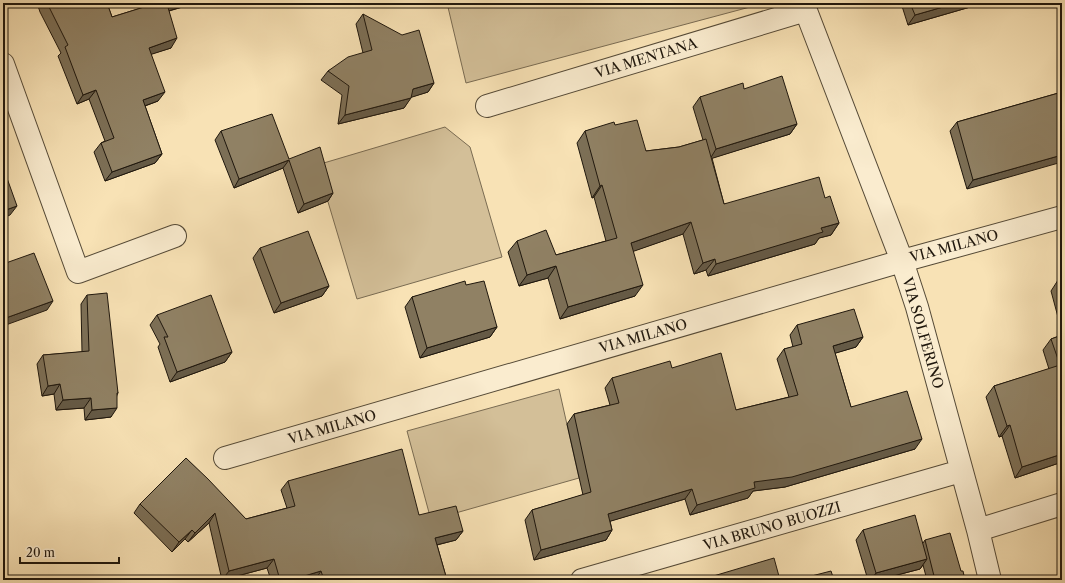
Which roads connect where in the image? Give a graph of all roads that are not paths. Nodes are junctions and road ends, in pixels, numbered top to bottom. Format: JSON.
{"nodes":[{"id":1,"x":804,"y":7,"type":"edge"},
{"id":2,"x":3,"y":64,"type":"edge"},
{"id":3,"x":487,"y":106,"type":"dead end"},
{"id":4,"x":1062,"y":217,"type":"edge"},
{"id":5,"x":175,"y":236,"type":"dead end"},
{"id":6,"x":902,"y":261,"type":"junction"},
{"id":7,"x":225,"y":458,"type":"dead end"},
{"id":8,"x":961,"y":471,"type":"junction"},
{"id":9,"x":1062,"y":504,"type":"edge"},
{"id":10,"x":978,"y":530,"type":"junction"},
{"id":11,"x":582,"y":580,"type":"edge"},
{"id":12,"x":990,"y":580,"type":"edge"}],
"edges":[{"from":1,"to":3,"type":"street","name":"VIA MENTANA"},
{"from":1,"to":6,"type":"street","name":"VIA SOLFERINO"},
{"from":2,"to":5,"type":"street"},
{"from":4,"to":6,"type":"street","name":"VIA MILANO"},
{"from":6,"to":7,"type":"street","name":"VIA MILANO"},
{"from":6,"to":8,"type":"street","name":"VIA SOLFERINO"},
{"from":8,"to":10,"type":"street","name":"VIA SOLFERINO"},
{"from":8,"to":11,"type":"street","name":"VIA BRUNO BUOZZI"},
{"from":9,"to":10,"type":"street"},
{"from":10,"to":12,"type":"street","name":"VIA SOLFERINO"}]}
